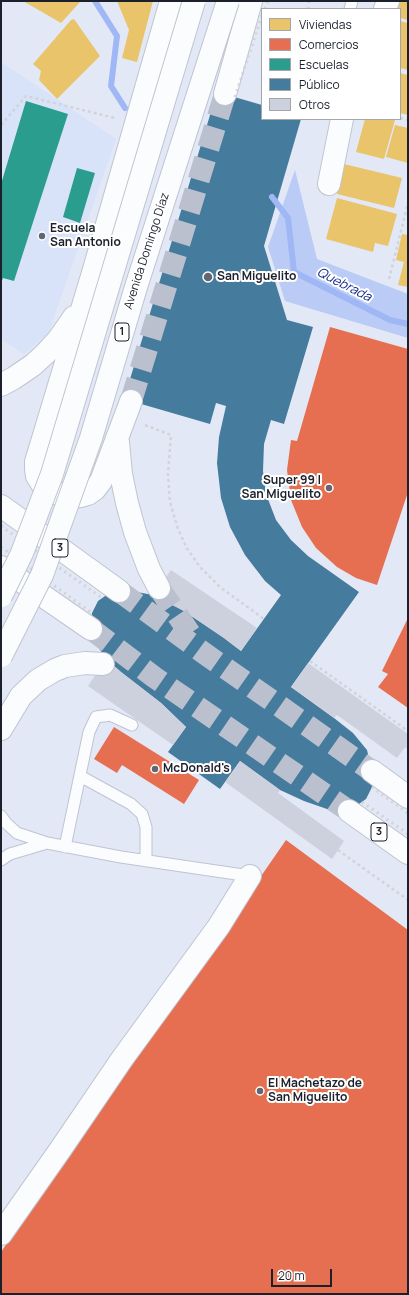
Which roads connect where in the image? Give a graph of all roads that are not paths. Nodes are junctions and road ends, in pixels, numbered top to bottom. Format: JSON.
{"nodes":[{"id":1,"x":171,"y":1,"type":"edge"},
{"id":2,"x":194,"y":1,"type":"edge"},
{"id":3,"x":228,"y":1,"type":"edge"},
{"id":4,"x":251,"y":1,"type":"edge"},
{"id":5,"x":225,"y":94,"type":"tunnel mouth"},
{"id":6,"x":342,"y":120,"type":"edge"},
{"id":7,"x":329,"y":184,"type":"dead end"},
{"id":8,"x":93,"y":273,"type":"junction"},
{"id":9,"x":1,"y":385,"type":"edge"},
{"id":10,"x":128,"y":409,"type":"tunnel mouth"},
{"id":11,"x":118,"y":439,"type":"junction"},
{"id":12,"x":1,"y":506,"type":"edge"},
{"id":13,"x":1,"y":566,"type":"edge"},
{"id":14,"x":159,"y":588,"type":"tunnel mouth"},
{"id":15,"x":119,"y":591,"type":"tunnel mouth"},
{"id":16,"x":1,"y":596,"type":"edge"},
{"id":17,"x":91,"y":629,"type":"tunnel mouth"},
{"id":18,"x":1,"y":656,"type":"edge"},
{"id":19,"x":103,"y":664,"type":"dead end"},
{"id":20,"x":1,"y":702,"type":"edge"},
{"id":21,"x":132,"y":725,"type":"dead end"},
{"id":22,"x":2,"y":726,"type":"edge"},
{"id":23,"x":372,"y":772,"type":"tunnel mouth"},
{"id":24,"x":80,"y":776,"type":"junction"},
{"id":25,"x":408,"y":797,"type":"edge"},
{"id":26,"x":349,"y":811,"type":"tunnel mouth"},
{"id":27,"x":1,"y":816,"type":"edge"},
{"id":28,"x":46,"y":843,"type":"junction"},
{"id":29,"x":65,"y":847,"type":"junction"},
{"id":30,"x":408,"y":853,"type":"edge"},
{"id":31,"x":1,"y":860,"type":"edge"},
{"id":32,"x":146,"y":860,"type":"junction"},
{"id":33,"x":250,"y":876,"type":"joint"},
{"id":34,"x":1,"y":1234,"type":"edge"}],
"edges":[{"from":1,"to":8,"type":"main road"},
{"from":2,"to":16,"type":"main road","name":"Avenida Domingo Díaz","bridge":true},
{"from":3,"to":18,"type":"main road","name":"Avenida Domingo Díaz","number":"1","bridge":true},
{"from":4,"to":5,"type":"main road"},
{"from":6,"to":7,"type":"main road"},
{"from":8,"to":9,"type":"main road"},
{"from":8,"to":11,"type":"main road"},
{"from":10,"to":11,"type":"main road"},
{"from":11,"to":14,"type":"main road"},
{"from":12,"to":15,"type":"main road","number":"3"},
{"from":13,"to":17,"type":"main road"},
{"from":19,"to":22,"type":"main road"},
{"from":20,"to":22,"type":"main road"},
{"from":21,"to":24,"type":"lane"},
{"from":23,"to":25,"type":"main road"},
{"from":24,"to":29,"type":"lane"},
{"from":24,"to":32,"type":"lane"},
{"from":26,"to":30,"type":"main road","number":"3"},
{"from":27,"to":28,"type":"lane"},
{"from":28,"to":29,"type":"lane"},
{"from":28,"to":31,"type":"lane"},
{"from":29,"to":32,"type":"lane"},
{"from":32,"to":33,"type":"lane"},
{"from":33,"to":34,"type":"main road"}]}
